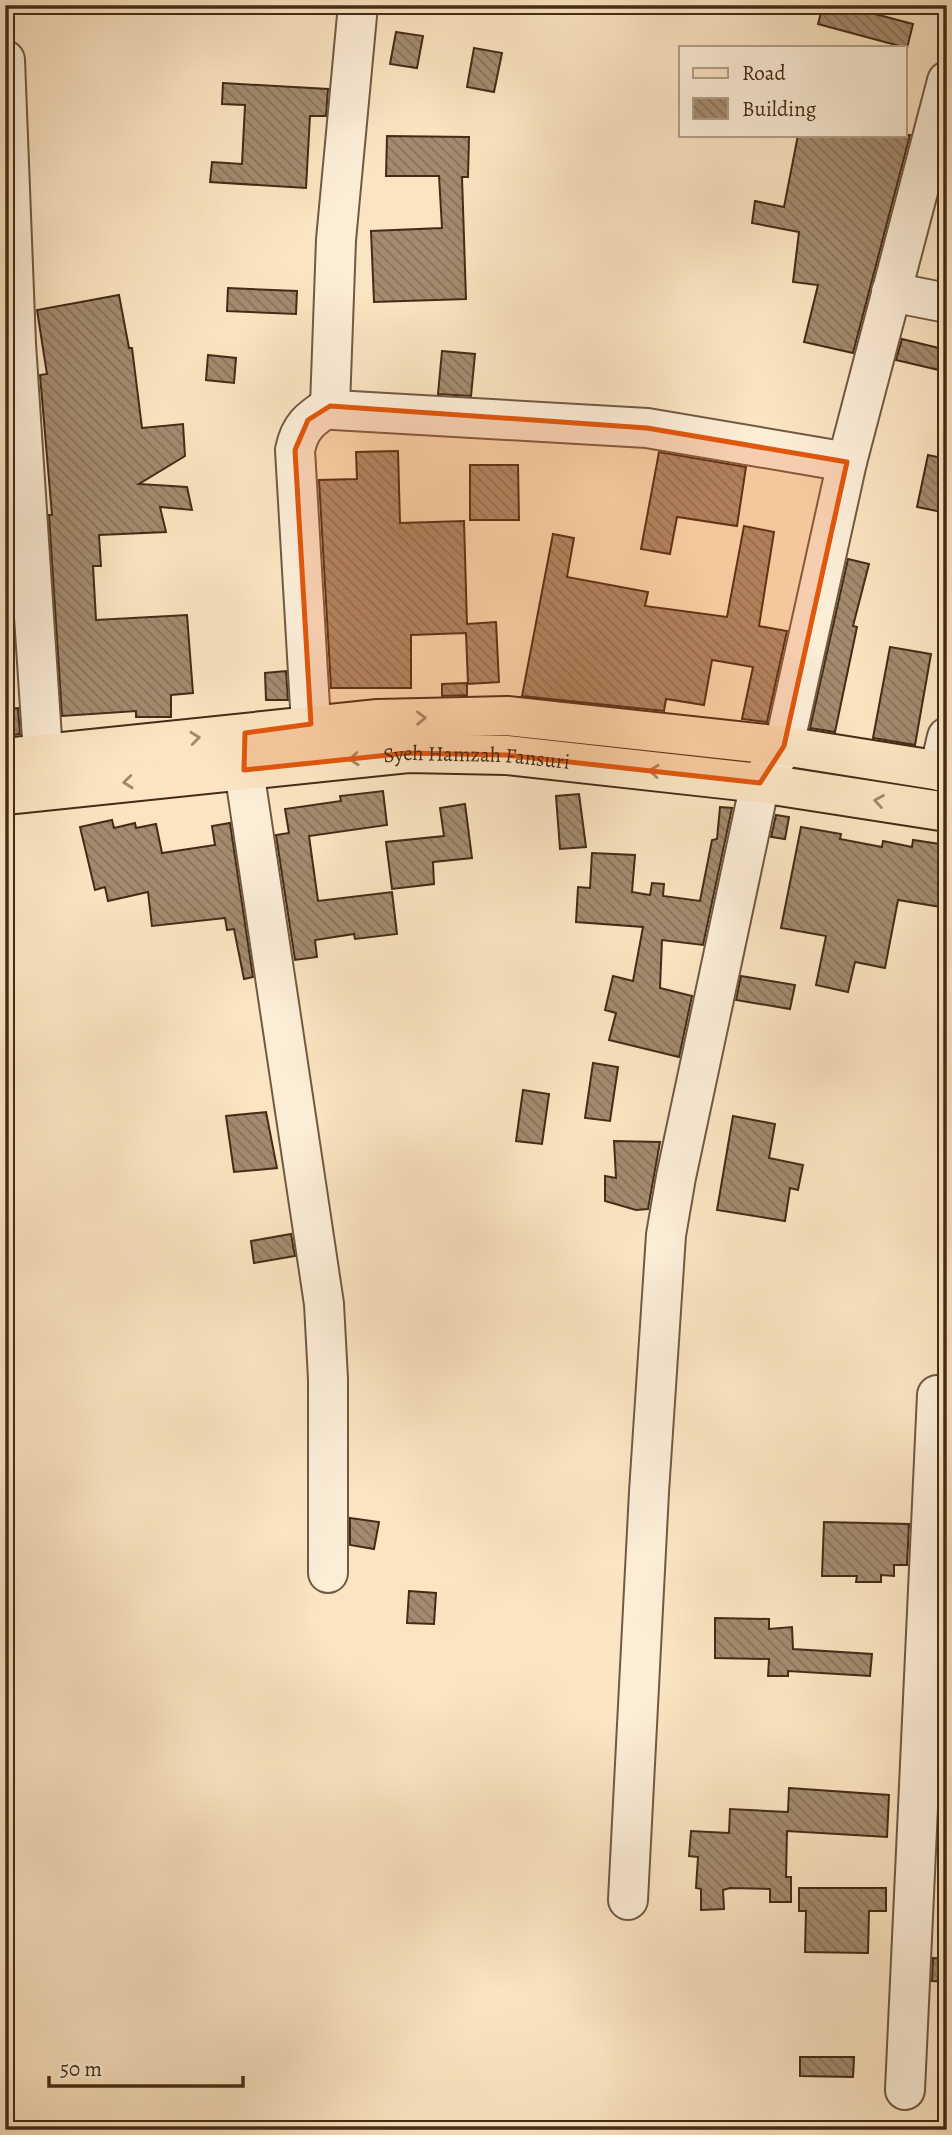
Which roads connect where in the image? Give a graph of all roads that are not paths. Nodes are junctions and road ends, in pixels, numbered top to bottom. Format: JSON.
{"nodes":[{"id":1,"x":358,"y":5,"type":"edge"},
{"id":2,"x":5,"y":60,"type":"edge"},
{"id":3,"x":947,"y":81,"type":"edge"},
{"id":4,"x":891,"y":292,"type":"junction"},
{"id":5,"x":947,"y":303,"type":"edge"},
{"id":6,"x":330,"y":406,"type":"junction"},
{"id":7,"x":847,"y":462,"type":"junction"},
{"id":8,"x":312,"y":724,"type":"junction"},
{"id":9,"x":245,"y":733,"type":"junction"},
{"id":10,"x":784,"y":747,"type":"junction"},
{"id":11,"x":43,"y":753,"type":"junction"},
{"id":12,"x":5,"y":758,"type":"edge"},
{"id":13,"x":944,"y":760,"type":"edge"},
{"id":14,"x":244,"y":770,"type":"junction"},
{"id":15,"x":760,"y":783,"type":"junction"},
{"id":16,"x":5,"y":795,"type":"edge"},
{"id":17,"x":947,"y":812,"type":"edge"},
{"id":18,"x":937,"y":1395,"type":"dead end"},
{"id":19,"x":328,"y":1573,"type":"dead end"},
{"id":20,"x":935,"y":1647,"type":"edge"},
{"id":21,"x":931,"y":1812,"type":"edge"},
{"id":22,"x":628,"y":1900,"type":"dead end"},
{"id":23,"x":905,"y":2090,"type":"dead end"}],
"edges":[{"from":1,"to":6,"type":"street"},
{"from":2,"to":11,"type":"street"},
{"from":3,"to":4,"type":"street"},
{"from":4,"to":5,"type":"street"},
{"from":4,"to":7,"type":"street"},
{"from":6,"to":7,"type":"street"},
{"from":6,"to":8,"type":"street"},
{"from":7,"to":10,"type":"street"},
{"from":8,"to":9,"type":"main road","name":"Syeh Hamzah Fansuri"},
{"from":8,"to":10,"type":"main road","name":"Syeh Hamzah Fansuri","one_way":true},
{"from":11,"to":9,"type":"main road","name":"Syeh Hamzah Fansuri","one_way":true},
{"from":9,"to":14,"type":"street"},
{"from":10,"to":13,"type":"main road","name":"Syeh Hamzah Fansuri"},
{"from":10,"to":15,"type":"street"},
{"from":11,"to":12,"type":"main road","name":"Syeh Hamzah Fansuri"},
{"from":15,"to":14,"type":"main road","name":"Syeh Hamzah Fansuri","one_way":true},
{"from":14,"to":16,"type":"main road","name":"Syeh Hamzah Fansuri","one_way":true},
{"from":14,"to":19,"type":"street"},
{"from":17,"to":15,"type":"main road","name":"Syeh Hamzah Fansuri","one_way":true},
{"from":15,"to":22,"type":"street"},
{"from":18,"to":20,"type":"street"},
{"from":20,"to":21,"type":"street"},
{"from":21,"to":23,"type":"street"}]}
